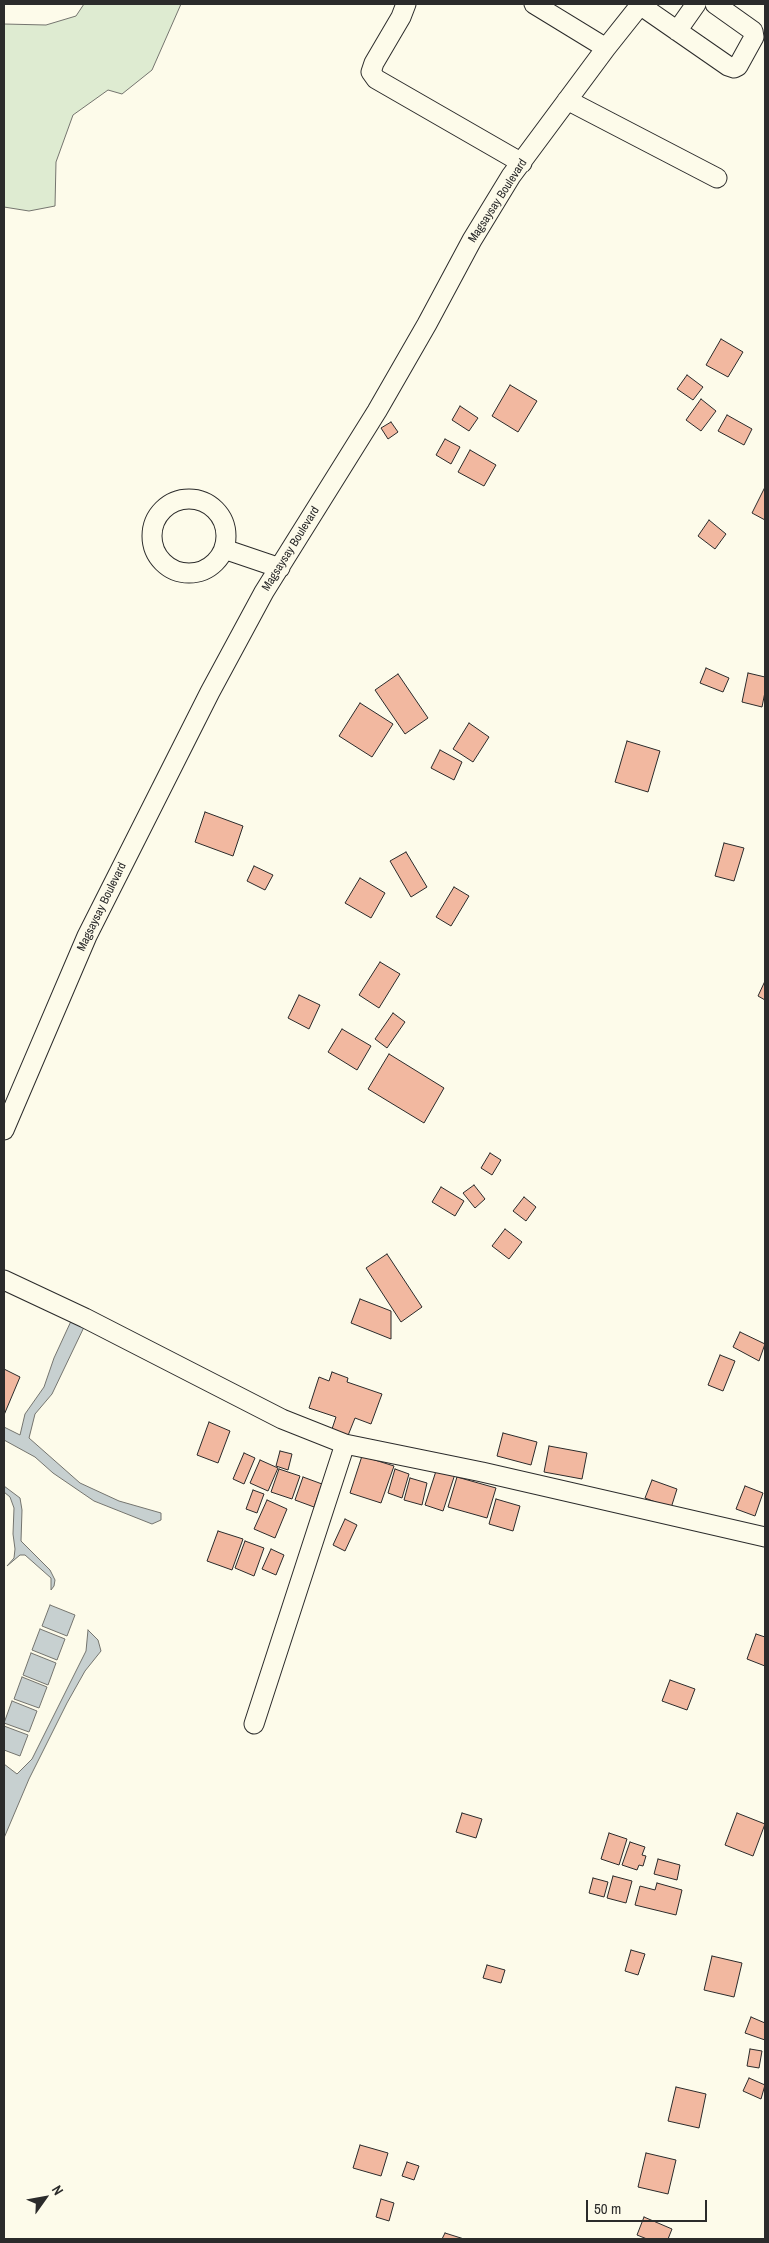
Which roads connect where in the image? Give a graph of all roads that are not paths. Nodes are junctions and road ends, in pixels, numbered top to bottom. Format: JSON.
{"nodes":[{"id":1,"x":406,"y":4,"type":"edge"},
{"id":2,"x":534,"y":4,"type":"edge"},
{"id":3,"x":641,"y":4,"type":"edge"},
{"id":4,"x":696,"y":4,"type":"edge"},
{"id":5,"x":715,"y":4,"type":"edge"},
{"id":6,"x":677,"y":31,"type":"junction"},
{"id":7,"x":606,"y":48,"type":"junction"},
{"id":8,"x":567,"y":100,"type":"junction"},
{"id":9,"x":522,"y":163,"type":"junction"},
{"id":10,"x":717,"y":178,"type":"dead end"},
{"id":11,"x":224,"y":549,"type":"dead end"},
{"id":12,"x":280,"y":568,"type":"junction"},
{"id":13,"x":4,"y":1130,"type":"edge"},
{"id":14,"x":4,"y":1280,"type":"edge"},
{"id":15,"x":345,"y":1444,"type":"junction"},
{"id":16,"x":765,"y":1537,"type":"edge"},
{"id":17,"x":254,"y":1724,"type":"dead end"}],
"edges":[{"from":1,"to":9,"type":"street"},
{"from":2,"to":7,"type":"street"},
{"from":3,"to":6,"type":"street"},
{"from":3,"to":7,"type":"street","name":"Magsaysay Boulevard"},
{"from":4,"to":6,"type":"street"},
{"from":5,"to":6,"type":"street"},
{"from":7,"to":8,"type":"street","name":"Magsaysay Boulevard"},
{"from":8,"to":9,"type":"street","name":"Magsaysay Boulevard"},
{"from":8,"to":10,"type":"street"},
{"from":9,"to":12,"type":"street","name":"Magsaysay Boulevard"},
{"from":11,"to":12,"type":"street"},
{"from":12,"to":13,"type":"street","name":"Magsaysay Boulevard"},
{"from":14,"to":15,"type":"street"},
{"from":15,"to":16,"type":"street"},
{"from":15,"to":17,"type":"street"}]}
